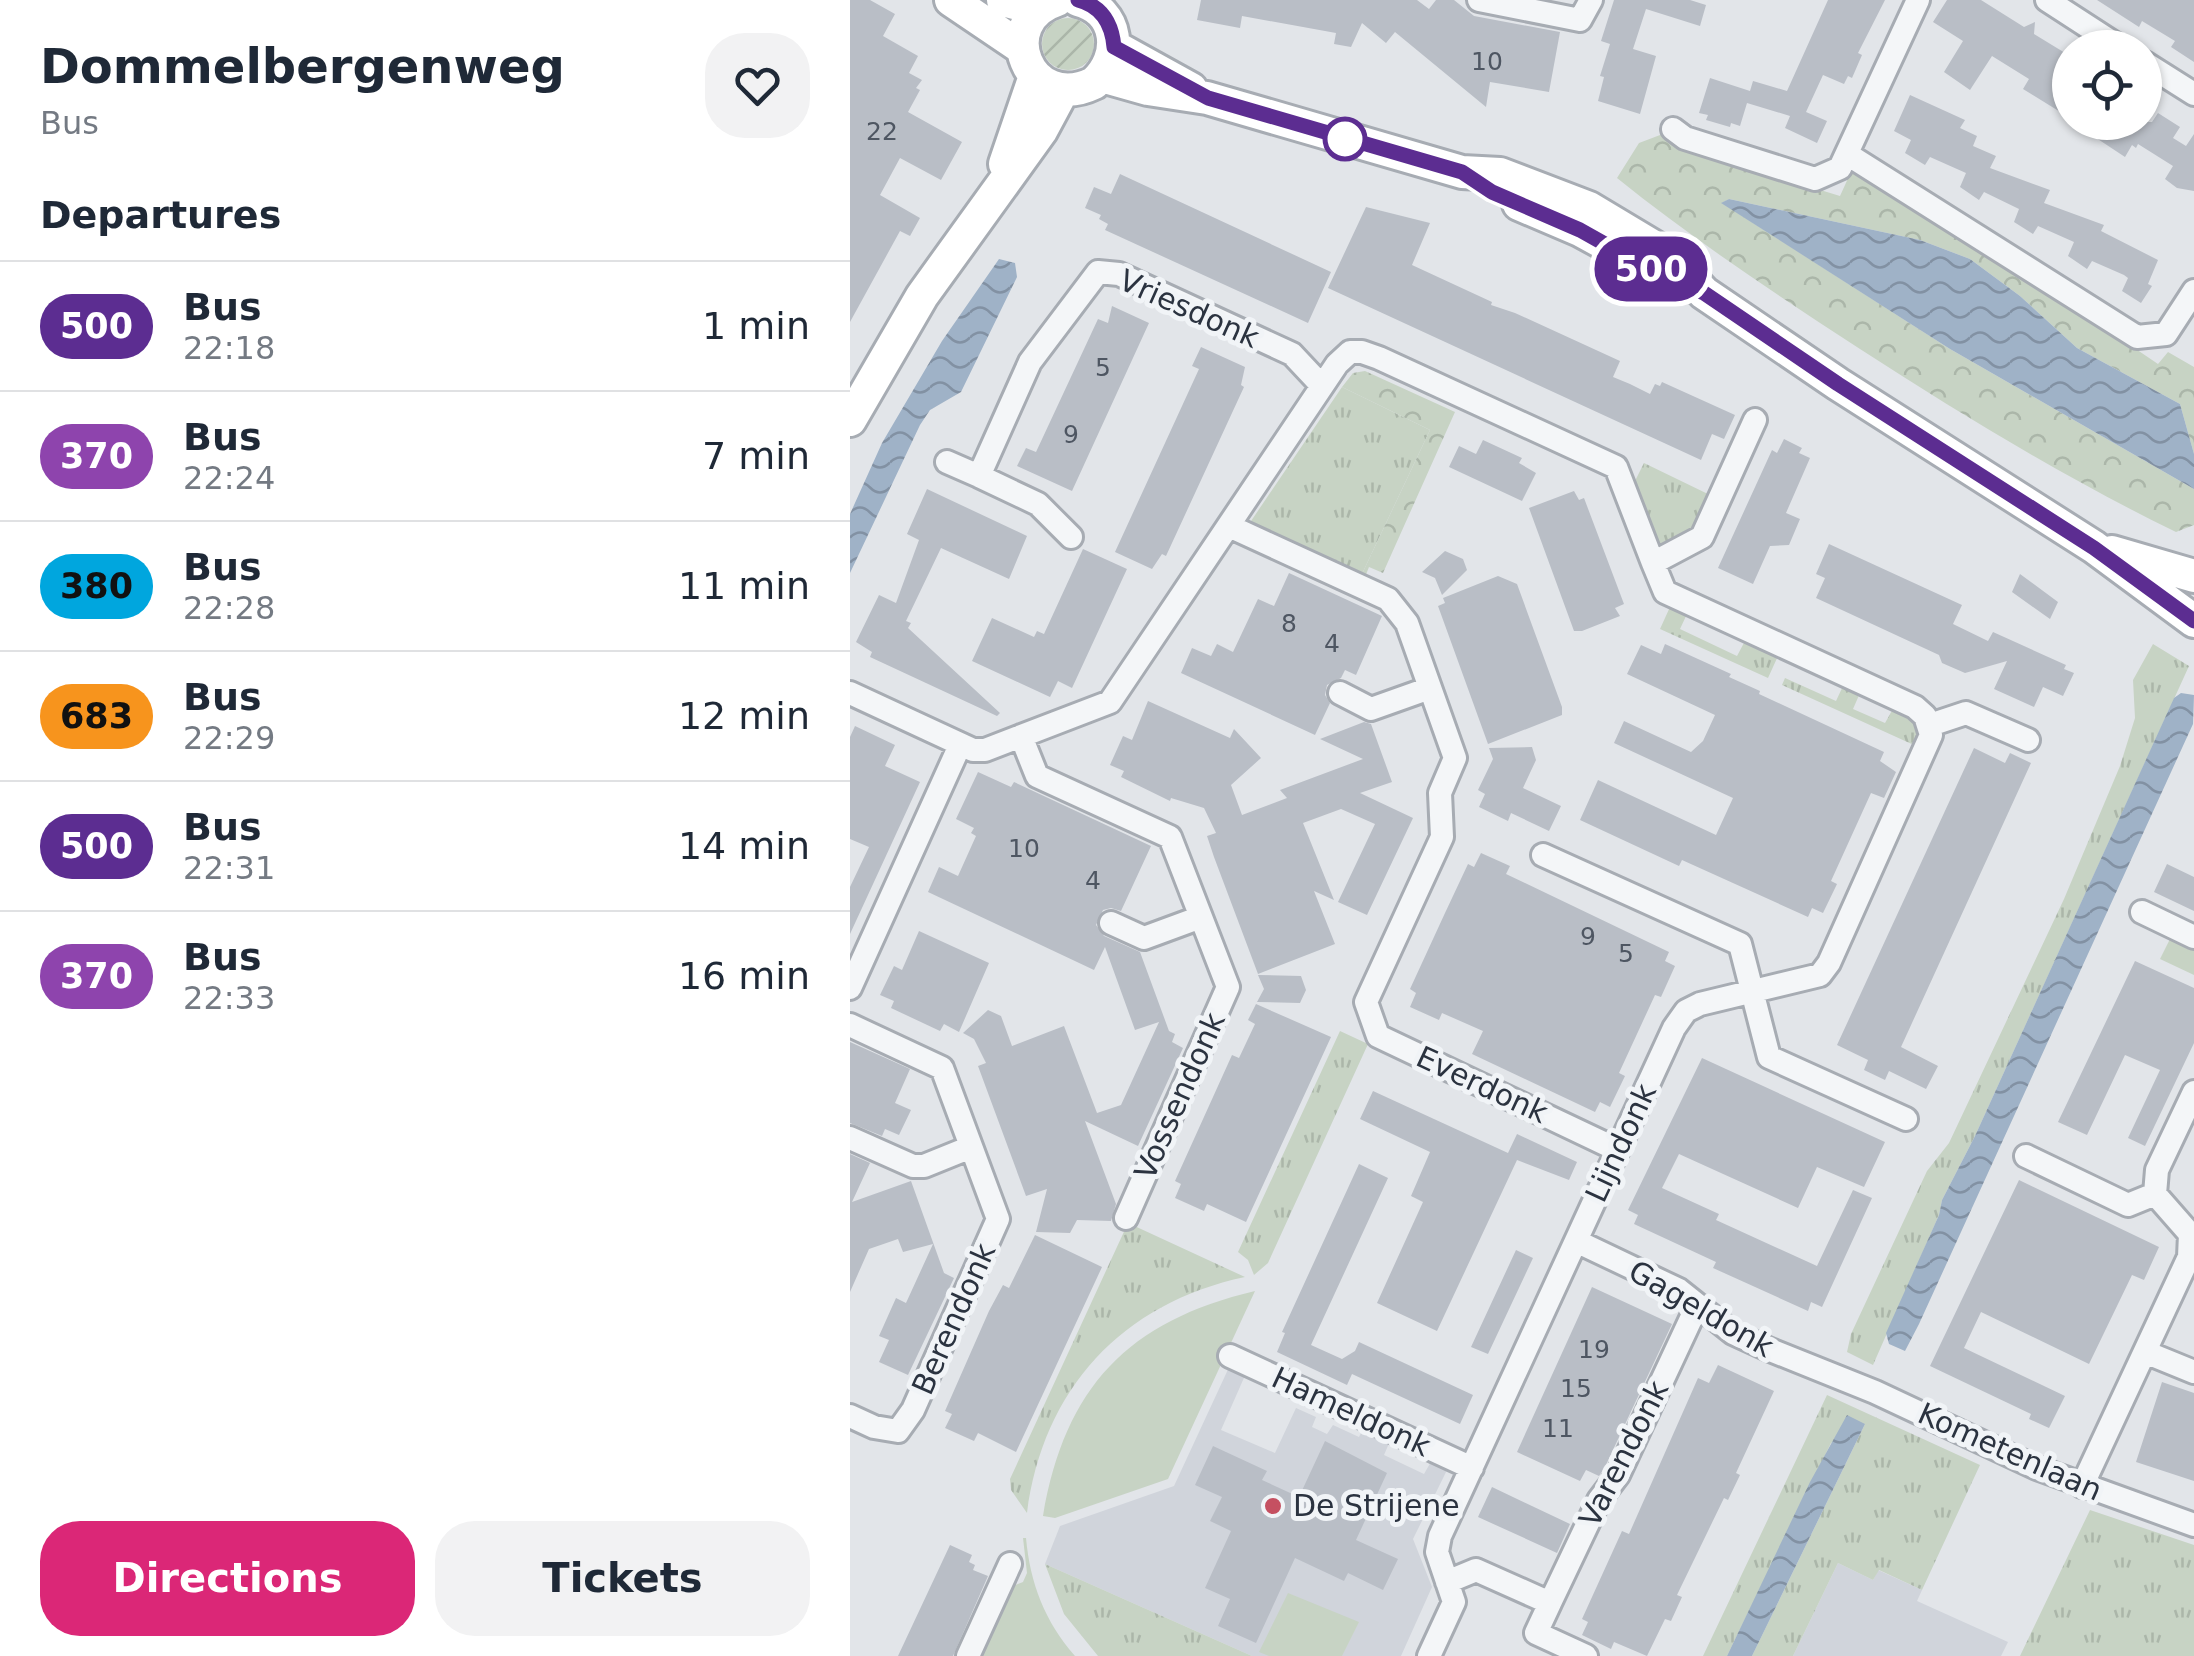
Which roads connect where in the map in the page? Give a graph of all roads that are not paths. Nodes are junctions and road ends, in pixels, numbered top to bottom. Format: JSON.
{"nodes":[{"id":1,"x":951,"y":0,"type":"edge"},
{"id":2,"x":1003,"y":0,"type":"edge"},
{"id":3,"x":1478,"y":0,"type":"edge"},
{"id":4,"x":1591,"y":0,"type":"edge"},
{"id":5,"x":1918,"y":0,"type":"edge"},
{"id":6,"x":2047,"y":0,"type":"edge"},
{"id":7,"x":1047,"y":4,"type":"edge"},
{"id":8,"x":1095,"y":4,"type":"edge"},
{"id":9,"x":2093,"y":30,"type":"edge"},
{"id":10,"x":1108,"y":61,"type":"junction"},
{"id":11,"x":1040,"y":72,"type":"junction"},
{"id":12,"x":2162,"y":74,"type":"edge"},
{"id":13,"x":2194,"y":94,"type":"edge"},
{"id":14,"x":1673,"y":129,"type":"dead end"},
{"id":15,"x":1847,"y":154,"type":"junction"},
{"id":16,"x":2194,"y":290,"type":"edge"},
{"id":17,"x":1322,"y":386,"type":"junction"},
{"id":18,"x":850,"y":420,"type":"edge"},
{"id":19,"x":1755,"y":420,"type":"dead end"},
{"id":20,"x":947,"y":462,"type":"dead end"},
{"id":21,"x":979,"y":476,"type":"junction"},
{"id":22,"x":1229,"y":526,"type":"junction"},
{"id":23,"x":1070,"y":538,"type":"dead end"},
{"id":24,"x":2094,"y":548,"type":"junction"},
{"id":25,"x":1653,"y":563,"type":"junction"},
{"id":26,"x":2194,"y":576,"type":"edge"},
{"id":27,"x":2194,"y":622,"type":"edge"},
{"id":28,"x":1430,"y":688,"type":"junction"},
{"id":29,"x":850,"y":694,"type":"edge"},
{"id":30,"x":1340,"y":694,"type":"dead end"},
{"id":31,"x":1930,"y":725,"type":"junction"},
{"id":32,"x":1021,"y":736,"type":"junction"},
{"id":33,"x":2028,"y":740,"type":"dead end"},
{"id":34,"x":960,"y":746,"type":"junction"},
{"id":35,"x":1543,"y":854,"type":"dead end"},
{"id":36,"x":2142,"y":912,"type":"dead end"},
{"id":37,"x":1201,"y":917,"type":"junction"},
{"id":38,"x":1112,"y":924,"type":"dead end"},
{"id":39,"x":2194,"y":936,"type":"edge"},
{"id":40,"x":850,"y":988,"type":"edge"},
{"id":41,"x":1751,"y":992,"type":"junction"},
{"id":42,"x":850,"y":1025,"type":"edge"},
{"id":43,"x":2194,"y":1092,"type":"edge"},
{"id":44,"x":1906,"y":1119,"type":"dead end"},
{"id":45,"x":850,"y":1138,"type":"edge"},
{"id":46,"x":972,"y":1147,"type":"junction"},
{"id":47,"x":1618,"y":1150,"type":"junction"},
{"id":48,"x":2026,"y":1156,"type":"dead end"},
{"id":49,"x":2154,"y":1194,"type":"junction"},
{"id":50,"x":1126,"y":1218,"type":"dead end"},
{"id":51,"x":2192,"y":1234,"type":"edge"},
{"id":52,"x":1576,"y":1242,"type":"junction"},
{"id":53,"x":1697,"y":1306,"type":"junction"},
{"id":54,"x":2145,"y":1352,"type":"junction"},
{"id":55,"x":1230,"y":1356,"type":"dead end"},
{"id":56,"x":2194,"y":1372,"type":"edge"},
{"id":57,"x":1827,"y":1374,"type":"joint"},
{"id":58,"x":850,"y":1416,"type":"edge"},
{"id":59,"x":1472,"y":1468,"type":"junction"},
{"id":60,"x":2082,"y":1486,"type":"junction"},
{"id":61,"x":2194,"y":1526,"type":"edge"},
{"id":62,"x":1010,"y":1564,"type":"dead end"},
{"id":63,"x":1447,"y":1582,"type":"junction"},
{"id":64,"x":1550,"y":1603,"type":"junction"},
{"id":65,"x":968,"y":1656,"type":"edge"},
{"id":66,"x":1429,"y":1656,"type":"edge"},
{"id":67,"x":1586,"y":1656,"type":"edge"}],
"edges":[{"from":1,"to":11,"type":"street"},
{"from":2,"to":7,"type":"street"},
{"from":3,"to":4,"type":"street"},
{"from":5,"to":15,"type":"street"},
{"from":6,"to":9,"type":"street"},
{"from":7,"to":11,"type":"street"},
{"from":8,"to":10,"type":"street"},
{"from":10,"to":11,"type":"street"},
{"from":10,"to":24,"type":"street"},
{"from":11,"to":18,"type":"street"},
{"from":12,"to":13,"type":"street"},
{"from":14,"to":15,"type":"street"},
{"from":15,"to":16,"type":"street"},
{"from":17,"to":21,"type":"street","name":"Vriesdonk"},
{"from":17,"to":22,"type":"street"},
{"from":17,"to":25,"type":"street"},
{"from":19,"to":25,"type":"street"},
{"from":20,"to":21,"type":"street"},
{"from":21,"to":23,"type":"street"},
{"from":22,"to":28,"type":"street"},
{"from":22,"to":32,"type":"street"},
{"from":24,"to":26,"type":"street"},
{"from":24,"to":27,"type":"street"},
{"from":25,"to":31,"type":"street"},
{"from":28,"to":30,"type":"street"},
{"from":28,"to":47,"type":"street","name":"Everdonk"},
{"from":29,"to":34,"type":"street"},
{"from":31,"to":33,"type":"street"},
{"from":31,"to":41,"type":"street","name":"Lijndonk"},
{"from":32,"to":34,"type":"street"},
{"from":32,"to":37,"type":"street","name":"Vossendonk"},
{"from":34,"to":40,"type":"street"},
{"from":35,"to":41,"type":"street"},
{"from":36,"to":39,"type":"street"},
{"from":37,"to":38,"type":"street"},
{"from":37,"to":50,"type":"street","name":"Vossendonk"},
{"from":41,"to":44,"type":"street"},
{"from":41,"to":47,"type":"street","name":"Lijndonk"},
{"from":42,"to":46,"type":"street","name":"Berendonk"},
{"from":43,"to":49,"type":"street"},
{"from":45,"to":46,"type":"street"},
{"from":46,"to":58,"type":"street","name":"Berendonk"},
{"from":47,"to":52,"type":"street","name":"Lijndonk"},
{"from":48,"to":49,"type":"street"},
{"from":49,"to":51,"type":"street"},
{"from":51,"to":54,"type":"street"},
{"from":52,"to":53,"type":"street","name":"Gageldonk"},
{"from":52,"to":59,"type":"street","name":"Lijndonk"},
{"from":53,"to":57,"type":"street","name":"Gageldonk"},
{"from":53,"to":64,"type":"street","name":"Varendonk"},
{"from":54,"to":56,"type":"street"},
{"from":54,"to":60,"type":"street"},
{"from":55,"to":59,"type":"street","name":"Hameldonk"},
{"from":57,"to":60,"type":"street","name":"Kometenlaan"},
{"from":59,"to":63,"type":"street","name":"Lijndonk"},
{"from":60,"to":61,"type":"street","name":"Kometenlaan"},
{"from":62,"to":65,"type":"street"},
{"from":63,"to":64,"type":"street"},
{"from":63,"to":66,"type":"street","name":"Lijndonk"},
{"from":64,"to":67,"type":"street","name":"Varendonk"}]}
